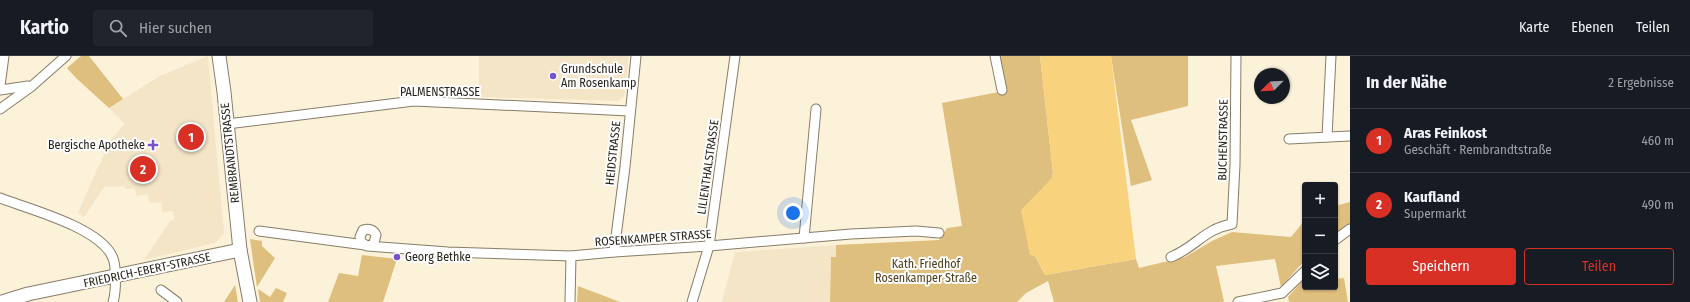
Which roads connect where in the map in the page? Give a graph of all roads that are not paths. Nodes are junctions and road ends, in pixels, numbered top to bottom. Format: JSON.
{"nodes":[{"id":1,"x":4,"y":56,"type":"edge"},
{"id":2,"x":66,"y":56,"type":"edge"},
{"id":3,"x":219,"y":56,"type":"edge"},
{"id":4,"x":636,"y":56,"type":"edge"},
{"id":5,"x":735,"y":56,"type":"edge"},
{"id":6,"x":995,"y":56,"type":"edge"},
{"id":7,"x":1236,"y":56,"type":"edge"},
{"id":8,"x":1331,"y":56,"type":"edge"},
{"id":9,"x":0,"y":86,"type":"edge"},
{"id":10,"x":32,"y":86,"type":"junction"},
{"id":11,"x":0,"y":90,"type":"edge"},
{"id":12,"x":1002,"y":90,"type":"dead end"},
{"id":13,"x":0,"y":109,"type":"edge"},
{"id":14,"x":816,"y":109,"type":"dead end"},
{"id":15,"x":630,"y":110,"type":"junction"},
{"id":16,"x":227,"y":124,"type":"junction"},
{"id":17,"x":1350,"y":136,"type":"edge"},
{"id":18,"x":1327,"y":137,"type":"junction"},
{"id":19,"x":1289,"y":139,"type":"dead end"},
{"id":20,"x":0,"y":198,"type":"edge"},
{"id":21,"x":1350,"y":229,"type":"edge"},
{"id":22,"x":259,"y":231,"type":"dead end"},
{"id":23,"x":939,"y":233,"type":"dead end"},
{"id":24,"x":804,"y":238,"type":"junction"},
{"id":25,"x":1338,"y":238,"type":"edge"},
{"id":26,"x":709,"y":246,"type":"junction"},
{"id":27,"x":240,"y":250,"type":"junction"},
{"id":28,"x":614,"y":252,"type":"junction"},
{"id":29,"x":572,"y":256,"type":"junction"},
{"id":30,"x":1171,"y":257,"type":"dead end"},
{"id":31,"x":1302,"y":274,"type":"edge"},
{"id":32,"x":115,"y":277,"type":"junction"},
{"id":33,"x":161,"y":290,"type":"dead end"},
{"id":34,"x":2,"y":302,"type":"edge"},
{"id":35,"x":113,"y":302,"type":"edge"},
{"id":36,"x":177,"y":302,"type":"edge"},
{"id":37,"x":250,"y":302,"type":"edge"},
{"id":38,"x":570,"y":302,"type":"edge"},
{"id":39,"x":692,"y":302,"type":"edge"},
{"id":40,"x":1238,"y":302,"type":"edge"}],
"edges":[{"from":1,"to":9,"type":"street"},
{"from":2,"to":10,"type":"street"},
{"from":3,"to":16,"type":"main road","name":"REMBRANDTSTRASSE"},
{"from":4,"to":15,"type":"street","name":"HEIDSTRASSE"},
{"from":5,"to":26,"type":"street","name":"LILIENTHALSTRASSE"},
{"from":6,"to":12,"type":"street"},
{"from":7,"to":30,"type":"street","name":"BUCHENSTRASSE"},
{"from":8,"to":18,"type":"street"},
{"from":10,"to":11,"type":"street"},
{"from":10,"to":13,"type":"street"},
{"from":14,"to":24,"type":"street"},
{"from":15,"to":16,"type":"street","name":"PALMENSTRASSE"},
{"from":15,"to":28,"type":"street","name":"HEIDSTRASSE"},
{"from":16,"to":27,"type":"main road","name":"REMBRANDTSTRASSE"},
{"from":17,"to":18,"type":"street"},
{"from":18,"to":19,"type":"street"},
{"from":20,"to":32,"type":"street"},
{"from":21,"to":25,"type":"street"},
{"from":22,"to":29,"type":"street","name":"ROSENKAMPER STRASSE"},
{"from":23,"to":24,"type":"street","name":"ROSENKAMPER STRASSE"},
{"from":24,"to":26,"type":"street","name":"ROSENKAMPER STRASSE"},
{"from":26,"to":28,"type":"street","name":"ROSENKAMPER STRASSE"},
{"from":26,"to":39,"type":"street","name":"LILIENTHALSTRASSE"},
{"from":27,"to":32,"type":"main road","name":"FRIEDRICH-EBERT-STRASSE"},
{"from":27,"to":37,"type":"main road"},
{"from":28,"to":29,"type":"street","name":"ROSENKAMPER STRASSE"},
{"from":29,"to":38,"type":"street"},
{"from":31,"to":40,"type":"street"},
{"from":32,"to":34,"type":"main road","name":"FRIEDRICH-EBERT-STRASSE"},
{"from":32,"to":35,"type":"street"},
{"from":33,"to":36,"type":"street","name":"FRIEDRICH-EBERT-STRASSE"}]}
